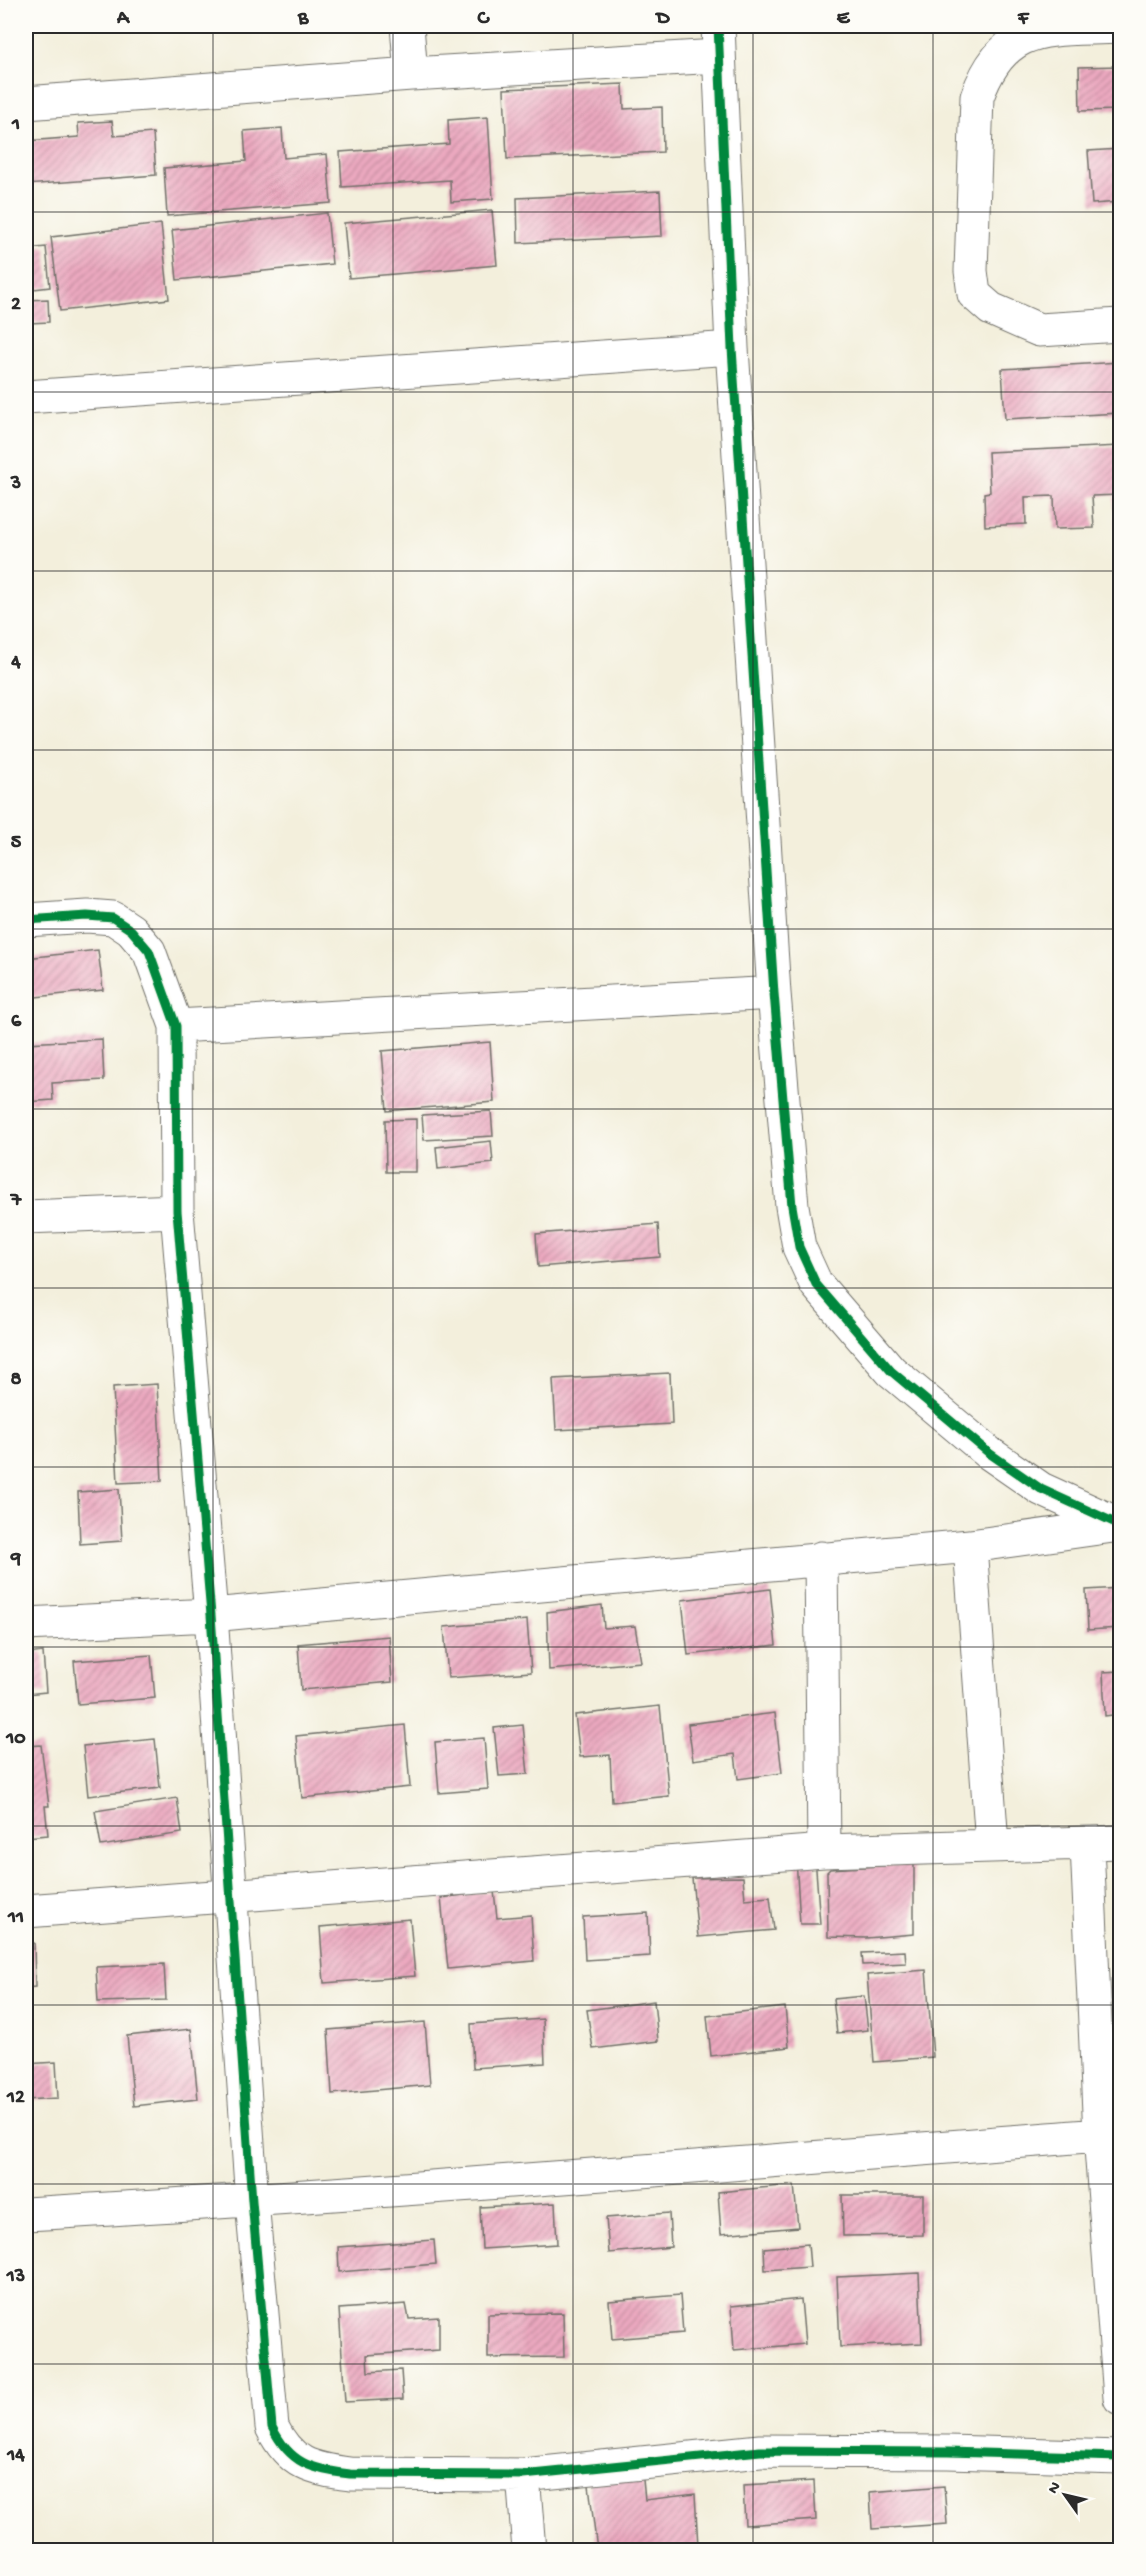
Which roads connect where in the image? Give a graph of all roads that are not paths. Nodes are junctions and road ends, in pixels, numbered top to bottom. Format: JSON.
{"nodes":[{"id":1,"x":406,"y":26,"type":"edge"},
{"id":2,"x":1120,"y":27,"type":"edge"},
{"id":3,"x":718,"y":41,"type":"edge"},
{"id":4,"x":411,"y":74,"type":"junction"},
{"id":5,"x":26,"y":103,"type":"edge"},
{"id":6,"x":1120,"y":325,"type":"edge"},
{"id":7,"x":732,"y":348,"type":"junction"},
{"id":8,"x":26,"y":397,"type":"edge"},
{"id":9,"x":26,"y":920,"type":"edge"},
{"id":10,"x":774,"y":993,"type":"junction"},
{"id":11,"x":176,"y":1026,"type":"junction"},
{"id":12,"x":177,"y":1211,"type":"junction"},
{"id":13,"x":26,"y":1217,"type":"edge"},
{"id":14,"x":1120,"y":1525,"type":"edge"},
{"id":15,"x":970,"y":1546,"type":"junction"},
{"id":16,"x":821,"y":1557,"type":"junction"},
{"id":17,"x":211,"y":1615,"type":"junction"},
{"id":18,"x":26,"y":1624,"type":"edge"},
{"id":19,"x":1120,"y":1842,"type":"edge"},
{"id":20,"x":992,"y":1844,"type":"junction"},
{"id":21,"x":1088,"y":1845,"type":"junction"},
{"id":22,"x":824,"y":1851,"type":"junction"},
{"id":23,"x":232,"y":1895,"type":"junction"},
{"id":24,"x":26,"y":1911,"type":"edge"},
{"id":25,"x":1100,"y":2135,"type":"junction"},
{"id":26,"x":252,"y":2201,"type":"junction"},
{"id":27,"x":26,"y":2214,"type":"edge"},
{"id":28,"x":1120,"y":2398,"type":"edge"},
{"id":29,"x":1120,"y":2457,"type":"edge"},
{"id":30,"x":523,"y":2475,"type":"junction"},
{"id":31,"x":529,"y":2550,"type":"edge"}],
"edges":[{"from":1,"to":4,"type":"street"},
{"from":2,"to":6,"type":"street"},
{"from":3,"to":4,"type":"street"},
{"from":3,"to":7,"type":"street"},
{"from":4,"to":5,"type":"street"},
{"from":7,"to":8,"type":"street"},
{"from":7,"to":10,"type":"street"},
{"from":9,"to":11,"type":"street"},
{"from":10,"to":11,"type":"street"},
{"from":10,"to":14,"type":"street"},
{"from":11,"to":12,"type":"street"},
{"from":12,"to":13,"type":"street"},
{"from":12,"to":17,"type":"street"},
{"from":14,"to":15,"type":"street"},
{"from":15,"to":16,"type":"street"},
{"from":15,"to":20,"type":"street"},
{"from":16,"to":17,"type":"street"},
{"from":16,"to":22,"type":"street"},
{"from":17,"to":18,"type":"street"},
{"from":17,"to":23,"type":"street"},
{"from":19,"to":21,"type":"street"},
{"from":20,"to":21,"type":"street"},
{"from":20,"to":22,"type":"street"},
{"from":21,"to":25,"type":"street"},
{"from":22,"to":23,"type":"street"},
{"from":23,"to":24,"type":"street"},
{"from":23,"to":26,"type":"street"},
{"from":25,"to":26,"type":"street"},
{"from":25,"to":28,"type":"street"},
{"from":26,"to":27,"type":"street"},
{"from":26,"to":30,"type":"street"},
{"from":29,"to":30,"type":"street"},
{"from":30,"to":31,"type":"street"}]}
